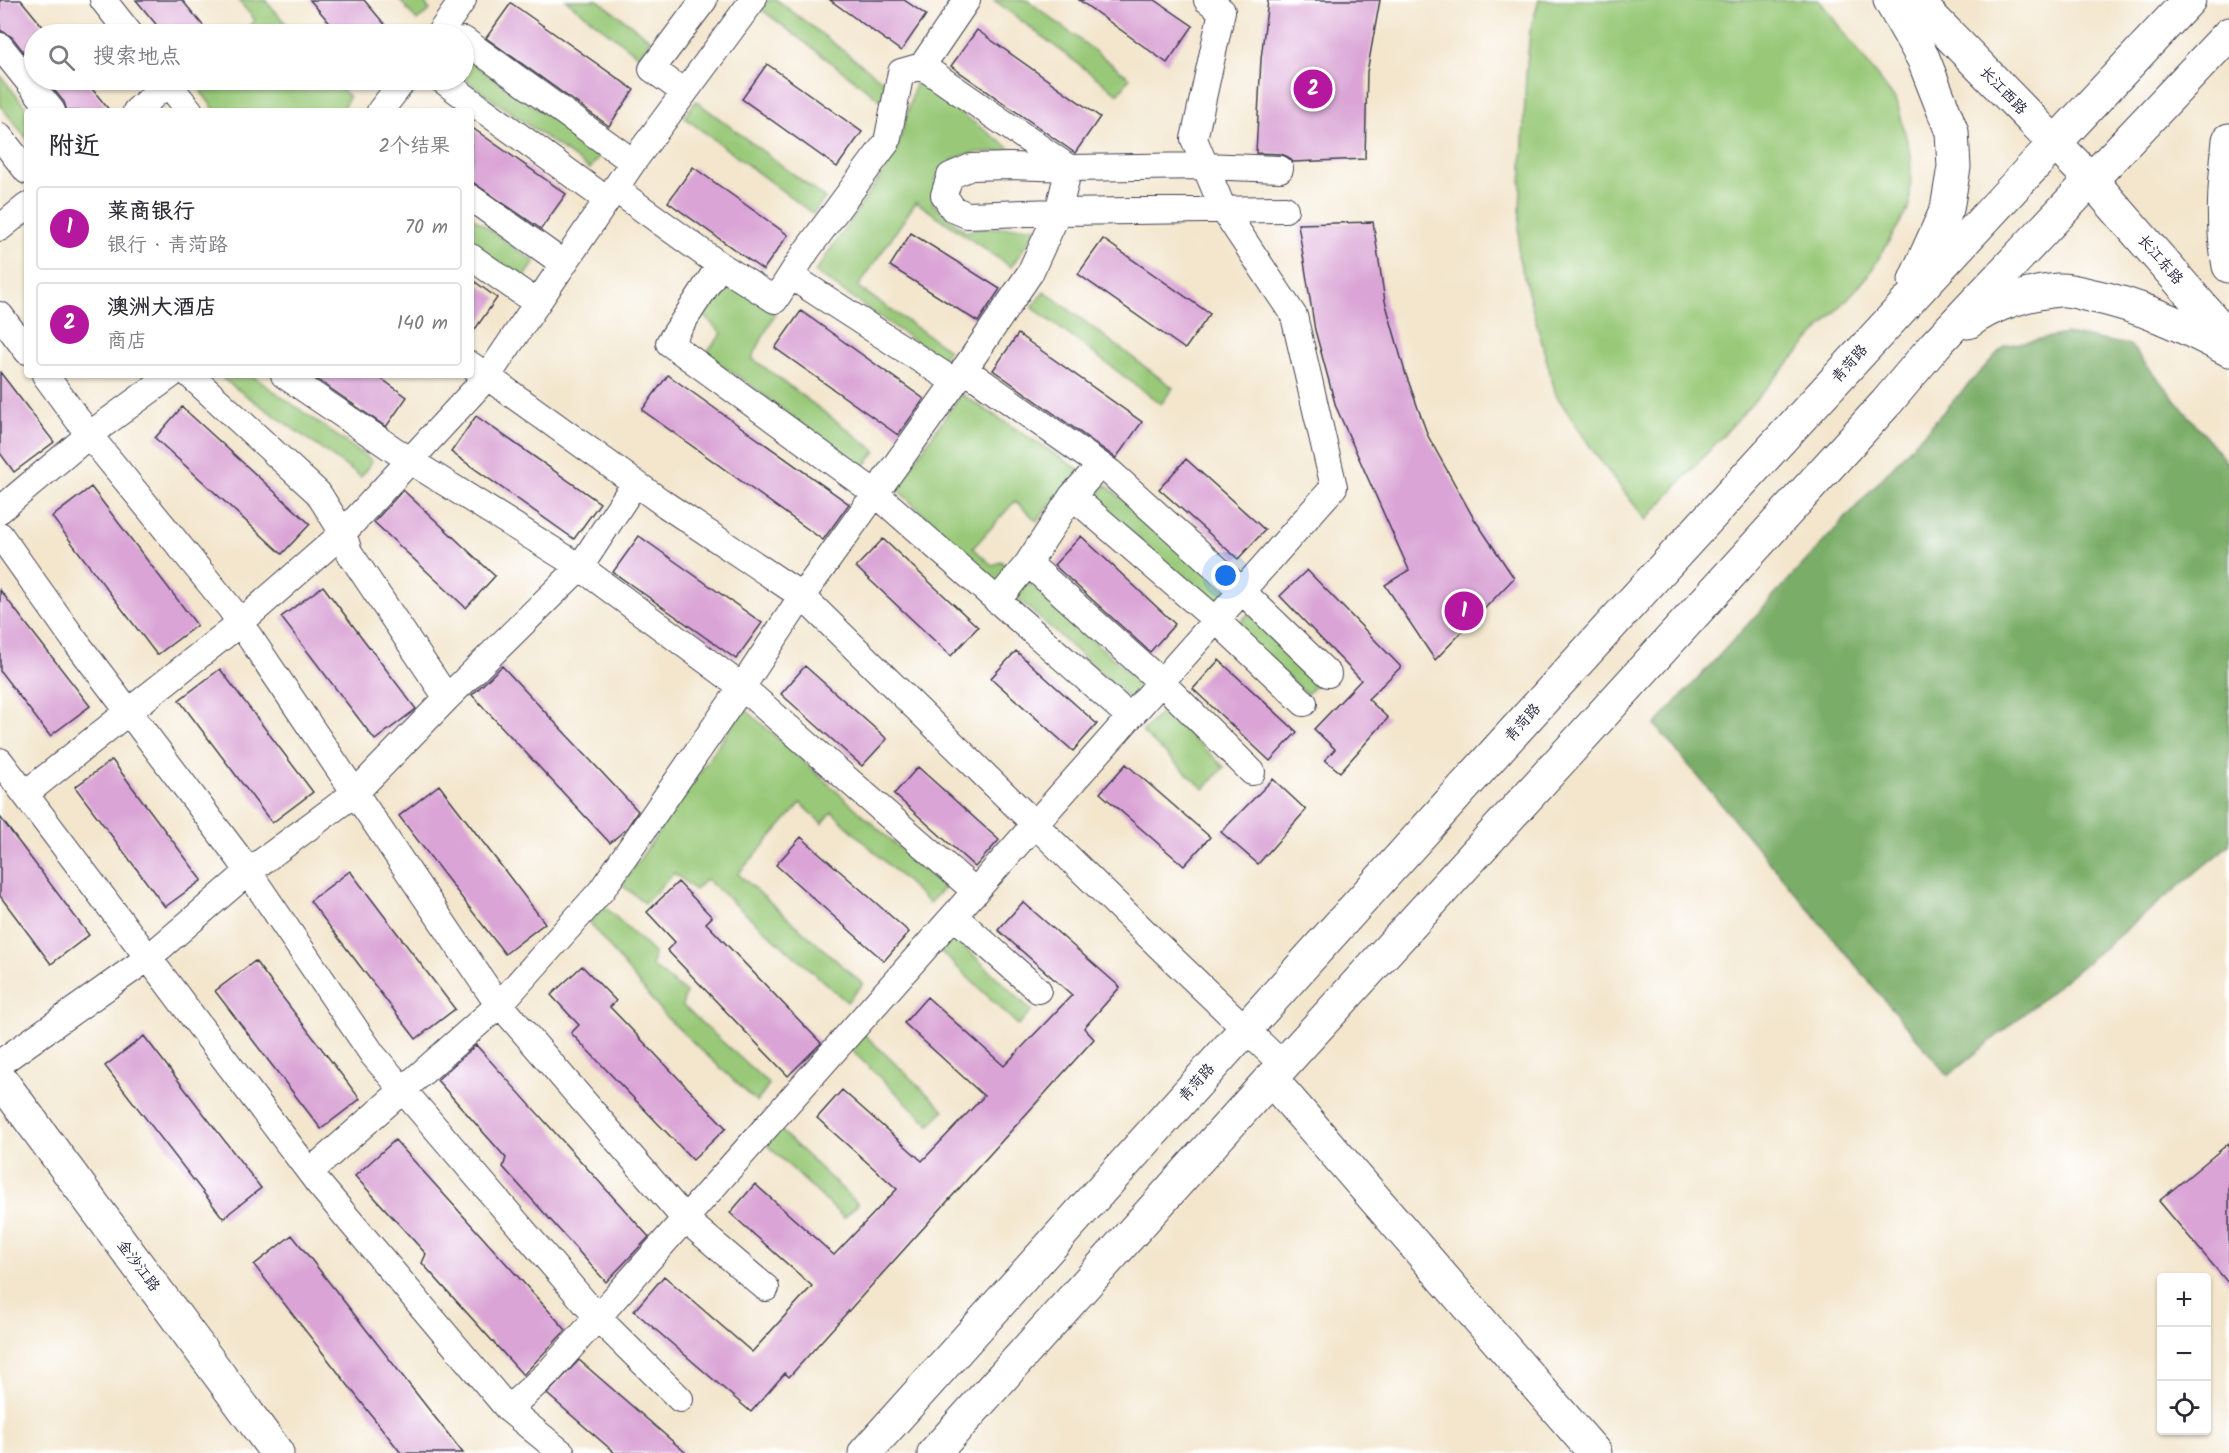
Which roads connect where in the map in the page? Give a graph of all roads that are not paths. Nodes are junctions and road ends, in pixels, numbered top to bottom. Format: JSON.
{"nodes":[{"id":1,"x":103,"y":0,"type":"edge"},
{"id":2,"x":704,"y":0,"type":"edge"},
{"id":3,"x":753,"y":0,"type":"edge"},
{"id":4,"x":967,"y":0,"type":"edge"},
{"id":5,"x":1207,"y":0,"type":"edge"},
{"id":6,"x":1890,"y":0,"type":"edge"},
{"id":7,"x":1915,"y":0,"type":"edge"},
{"id":8,"x":2189,"y":0,"type":"edge"},
{"id":9,"x":122,"y":24,"type":"edge"},
{"id":10,"x":2229,"y":34,"type":"edge"},
{"id":11,"x":474,"y":37,"type":"edge"},
{"id":12,"x":0,"y":46,"type":"edge"},
{"id":13,"x":922,"y":66,"type":"junction"},
{"id":14,"x":24,"y":76,"type":"edge"},
{"id":15,"x":35,"y":90,"type":"edge"},
{"id":16,"x":157,"y":90,"type":"edge"},
{"id":17,"x":173,"y":90,"type":"edge"},
{"id":18,"x":396,"y":90,"type":"edge"},
{"id":19,"x":457,"y":90,"type":"edge"},
{"id":20,"x":684,"y":92,"type":"junction"},
{"id":21,"x":50,"y":108,"type":"edge"},
{"id":22,"x":139,"y":108,"type":"edge"},
{"id":23,"x":188,"y":108,"type":"edge"},
{"id":24,"x":382,"y":108,"type":"edge"},
{"id":25,"x":0,"y":137,"type":"edge"},
{"id":26,"x":2229,"y":140,"type":"edge"},
{"id":27,"x":2054,"y":143,"type":"junction"},
{"id":28,"x":633,"y":162,"type":"junction"},
{"id":29,"x":1205,"y":166,"type":"junction"},
{"id":30,"x":24,"y":167,"type":"edge"},
{"id":31,"x":1069,"y":168,"type":"junction"},
{"id":32,"x":1280,"y":169,"type":"dead end"},
{"id":33,"x":2092,"y":181,"type":"junction"},
{"id":34,"x":611,"y":195,"type":"junction"},
{"id":35,"x":474,"y":200,"type":"edge"},
{"id":36,"x":24,"y":208,"type":"edge"},
{"id":37,"x":1224,"y":209,"type":"junction"},
{"id":38,"x":1285,"y":209,"type":"dead end"},
{"id":39,"x":1058,"y":212,"type":"junction"},
{"id":40,"x":0,"y":228,"type":"edge"},
{"id":41,"x":474,"y":258,"type":"edge"},
{"id":42,"x":564,"y":264,"type":"junction"},
{"id":43,"x":720,"y":265,"type":"junction"},
{"id":44,"x":2229,"y":266,"type":"edge"},
{"id":45,"x":791,"y":276,"type":"junction"},
{"id":46,"x":537,"y":303,"type":"junction"},
{"id":47,"x":1902,"y":307,"type":"junction"},
{"id":48,"x":0,"y":315,"type":"edge"},
{"id":49,"x":2229,"y":339,"type":"edge"},
{"id":50,"x":1935,"y":345,"type":"junction"},
{"id":51,"x":24,"y":347,"type":"edge"},
{"id":52,"x":2229,"y":350,"type":"edge"},
{"id":53,"x":479,"y":371,"type":"edge"},
{"id":54,"x":960,"y":376,"type":"junction"},
{"id":55,"x":47,"y":378,"type":"edge"},
{"id":56,"x":167,"y":378,"type":"edge"},
{"id":57,"x":193,"y":378,"type":"edge"},
{"id":58,"x":288,"y":378,"type":"edge"},
{"id":59,"x":473,"y":378,"type":"edge"},
{"id":60,"x":89,"y":435,"type":"junction"},
{"id":61,"x":409,"y":460,"type":"junction"},
{"id":62,"x":1100,"y":465,"type":"junction"},
{"id":63,"x":635,"y":483,"type":"junction"},
{"id":64,"x":875,"y":493,"type":"junction"},
{"id":65,"x":1072,"y":496,"type":"junction"},
{"id":66,"x":0,"y":510,"type":"edge"},
{"id":67,"x":343,"y":532,"type":"junction"},
{"id":68,"x":0,"y":535,"type":"edge"},
{"id":69,"x":1028,"y":563,"type":"junction"},
{"id":70,"x":580,"y":567,"type":"junction"},
{"id":71,"x":1242,"y":591,"type":"junction"},
{"id":72,"x":802,"y":596,"type":"junction"},
{"id":73,"x":997,"y":601,"type":"junction"},
{"id":74,"x":1216,"y":620,"type":"junction"},
{"id":75,"x":240,"y":623,"type":"junction"},
{"id":76,"x":1328,"y":674,"type":"dead end"},
{"id":77,"x":1161,"y":682,"type":"junction"},
{"id":78,"x":742,"y":687,"type":"junction"},
{"id":79,"x":447,"y":698,"type":"junction"},
{"id":80,"x":1304,"y":703,"type":"dead end"},
{"id":81,"x":128,"y":711,"type":"junction"},
{"id":82,"x":1130,"y":717,"type":"junction"},
{"id":83,"x":0,"y":761,"type":"edge"},
{"id":84,"x":1252,"y":772,"type":"dead end"},
{"id":85,"x":355,"y":793,"type":"junction"},
{"id":86,"x":25,"y":794,"type":"junction"},
{"id":87,"x":1036,"y":824,"type":"junction"},
{"id":88,"x":248,"y":872,"type":"junction"},
{"id":89,"x":976,"y":892,"type":"junction"},
{"id":90,"x":954,"y":916,"type":"junction"},
{"id":91,"x":148,"y":958,"type":"junction"},
{"id":92,"x":1038,"y":990,"type":"dead end"},
{"id":93,"x":500,"y":1004,"type":"junction"},
{"id":94,"x":1245,"y":1028,"type":"junction"},
{"id":95,"x":0,"y":1063,"type":"edge"},
{"id":96,"x":1277,"y":1072,"type":"junction"},
{"id":97,"x":0,"y":1079,"type":"edge"},
{"id":98,"x":403,"y":1091,"type":"junction"},
{"id":99,"x":310,"y":1172,"type":"junction"},
{"id":100,"x":685,"y":1219,"type":"junction"},
{"id":101,"x":766,"y":1288,"type":"dead end"},
{"id":102,"x":598,"y":1318,"type":"junction"},
{"id":103,"x":680,"y":1399,"type":"dead end"},
{"id":104,"x":508,"y":1409,"type":"junction"},
{"id":105,"x":277,"y":1453,"type":"edge"},
{"id":106,"x":562,"y":1453,"type":"edge"},
{"id":107,"x":865,"y":1453,"type":"edge"},
{"id":108,"x":934,"y":1453,"type":"edge"},
{"id":109,"x":1595,"y":1453,"type":"edge"}],
"edges":[{"from":1,"to":9,"type":"street"},
{"from":2,"to":20,"type":"street"},
{"from":3,"to":20,"type":"street"},
{"from":4,"to":13,"type":"street"},
{"from":5,"to":29,"type":"street"},
{"from":6,"to":47,"type":"main road"},
{"from":7,"to":27,"type":"main road","name":"长江西路"},
{"from":8,"to":27,"type":"main road","name":"青菏路"},
{"from":10,"to":33,"type":"main road"},
{"from":11,"to":28,"type":"street"},
{"from":12,"to":14,"type":"street"},
{"from":13,"to":31,"type":"street"},
{"from":13,"to":45,"type":"street"},
{"from":15,"to":21,"type":"street"},
{"from":16,"to":22,"type":"street"},
{"from":17,"to":23,"type":"street"},
{"from":18,"to":24,"type":"street"},
{"from":19,"to":34,"type":"street"},
{"from":20,"to":28,"type":"street"},
{"from":25,"to":30,"type":"street"},
{"from":26,"to":44,"type":"main road"},
{"from":27,"to":33,"type":"main road","name":"长江西路"},
{"from":27,"to":47,"type":"main road","name":"青菏路"},
{"from":28,"to":34,"type":"street"},
{"from":29,"to":31,"type":"street"},
{"from":29,"to":32,"type":"street"},
{"from":29,"to":37,"type":"street"},
{"from":31,"to":39,"type":"street"},
{"from":31,"to":39,"type":"street"},
{"from":33,"to":49,"type":"main road","name":"长江东路"},
{"from":33,"to":50,"type":"main road"},
{"from":34,"to":42,"type":"street"},
{"from":34,"to":43,"type":"street"},
{"from":35,"to":42,"type":"street"},
{"from":36,"to":40,"type":"street"},
{"from":37,"to":38,"type":"street"},
{"from":37,"to":39,"type":"street"},
{"from":37,"to":71,"type":"street"},
{"from":39,"to":54,"type":"street"},
{"from":41,"to":46,"type":"street"},
{"from":42,"to":46,"type":"street"},
{"from":43,"to":45,"type":"street"},
{"from":43,"to":64,"type":"street"},
{"from":45,"to":54,"type":"street"},
{"from":46,"to":53,"type":"street"},
{"from":47,"to":94,"type":"main road","name":"青菏路"},
{"from":48,"to":51,"type":"street"},
{"from":50,"to":52,"type":"main road"},
{"from":50,"to":96,"type":"main road"},
{"from":53,"to":63,"type":"street"},
{"from":54,"to":62,"type":"street"},
{"from":54,"to":64,"type":"street"},
{"from":55,"to":60,"type":"street"},
{"from":56,"to":60,"type":"street"},
{"from":57,"to":67,"type":"street"},
{"from":58,"to":61,"type":"street"},
{"from":59,"to":61,"type":"street"},
{"from":60,"to":66,"type":"street"},
{"from":60,"to":75,"type":"street"},
{"from":61,"to":67,"type":"street"},
{"from":61,"to":70,"type":"street"},
{"from":62,"to":65,"type":"street"},
{"from":62,"to":71,"type":"street"},
{"from":63,"to":70,"type":"street"},
{"from":63,"to":72,"type":"street"},
{"from":64,"to":72,"type":"street"},
{"from":64,"to":73,"type":"street"},
{"from":65,"to":69,"type":"street"},
{"from":65,"to":74,"type":"street"},
{"from":67,"to":75,"type":"street"},
{"from":67,"to":79,"type":"street"},
{"from":68,"to":81,"type":"street"},
{"from":69,"to":73,"type":"street"},
{"from":69,"to":77,"type":"street"},
{"from":70,"to":78,"type":"street"},
{"from":70,"to":79,"type":"street"},
{"from":71,"to":74,"type":"street"},
{"from":71,"to":76,"type":"street"},
{"from":72,"to":78,"type":"street"},
{"from":72,"to":87,"type":"street"},
{"from":73,"to":82,"type":"street"},
{"from":74,"to":77,"type":"street"},
{"from":74,"to":80,"type":"street"},
{"from":75,"to":81,"type":"street"},
{"from":75,"to":85,"type":"street"},
{"from":77,"to":82,"type":"street"},
{"from":77,"to":84,"type":"street"},
{"from":78,"to":89,"type":"street"},
{"from":78,"to":93,"type":"street"},
{"from":79,"to":85,"type":"street"},
{"from":81,"to":86,"type":"street"},
{"from":81,"to":88,"type":"street"},
{"from":82,"to":87,"type":"street"},
{"from":83,"to":86,"type":"street"},
{"from":85,"to":88,"type":"street"},
{"from":85,"to":93,"type":"street"},
{"from":86,"to":91,"type":"street"},
{"from":87,"to":89,"type":"street"},
{"from":87,"to":94,"type":"street"},
{"from":88,"to":91,"type":"street"},
{"from":88,"to":98,"type":"street"},
{"from":89,"to":90,"type":"street"},
{"from":90,"to":92,"type":"street"},
{"from":90,"to":100,"type":"street"},
{"from":91,"to":95,"type":"street"},
{"from":91,"to":99,"type":"street"},
{"from":93,"to":98,"type":"street"},
{"from":93,"to":100,"type":"street"},
{"from":94,"to":96,"type":"street"},
{"from":94,"to":107,"type":"main road","name":"青菏路"},
{"from":96,"to":108,"type":"main road"},
{"from":96,"to":109,"type":"main road"},
{"from":97,"to":105,"type":"main road","name":"金沙江路"},
{"from":98,"to":99,"type":"street"},
{"from":98,"to":102,"type":"street"},
{"from":99,"to":104,"type":"street"},
{"from":100,"to":101,"type":"street"},
{"from":100,"to":102,"type":"street"},
{"from":102,"to":103,"type":"street"},
{"from":102,"to":104,"type":"street"},
{"from":104,"to":106,"type":"street"}]}
